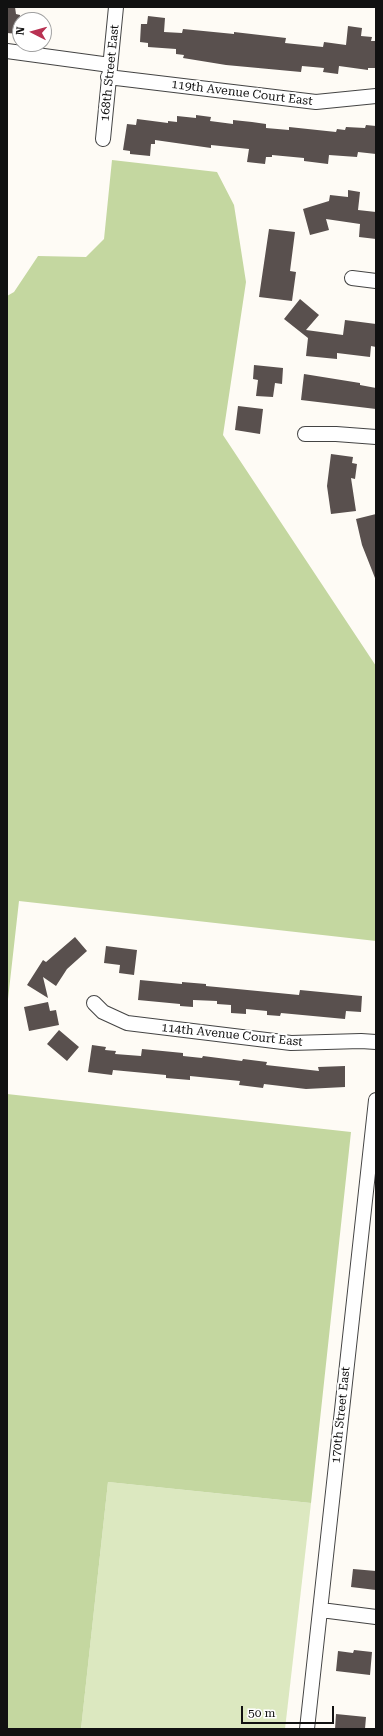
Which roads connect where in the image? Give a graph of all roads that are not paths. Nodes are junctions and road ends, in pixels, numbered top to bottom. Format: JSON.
{"nodes":[{"id":1,"x":116,"y":7,"type":"edge"},
{"id":2,"x":7,"y":51,"type":"edge"},
{"id":3,"x":109,"y":71,"type":"junction"},
{"id":4,"x":376,"y":96,"type":"edge"},
{"id":5,"x":104,"y":139,"type":"dead end"},
{"id":6,"x":352,"y":278,"type":"dead end"},
{"id":7,"x":376,"y":281,"type":"edge"},
{"id":8,"x":305,"y":434,"type":"dead end"},
{"id":9,"x":376,"y":437,"type":"edge"},
{"id":10,"x":94,"y":1003,"type":"dead end"},
{"id":11,"x":376,"y":1042,"type":"edge"},
{"id":12,"x":376,"y":1100,"type":"edge"},
{"id":13,"x":370,"y":1190,"type":"edge"},
{"id":14,"x":320,"y":1610,"type":"junction"},
{"id":15,"x":376,"y":1617,"type":"edge"},
{"id":16,"x":307,"y":1729,"type":"edge"}],
"edges":[{"from":1,"to":3,"type":"street","name":"168th Street East"},
{"from":2,"to":3,"type":"street","name":"119th Avenue Court East"},
{"from":3,"to":4,"type":"street","name":"119th Avenue Court East"},
{"from":3,"to":5,"type":"street","name":"168th Street East"},
{"from":6,"to":7,"type":"street"},
{"from":8,"to":9,"type":"street"},
{"from":10,"to":11,"type":"street","name":"114th Avenue Court East"},
{"from":12,"to":13,"type":"street","name":"170th Street East"},
{"from":13,"to":14,"type":"street","name":"170th Street East"},
{"from":14,"to":15,"type":"street"},
{"from":14,"to":16,"type":"street","name":"170th Street East"}]}
